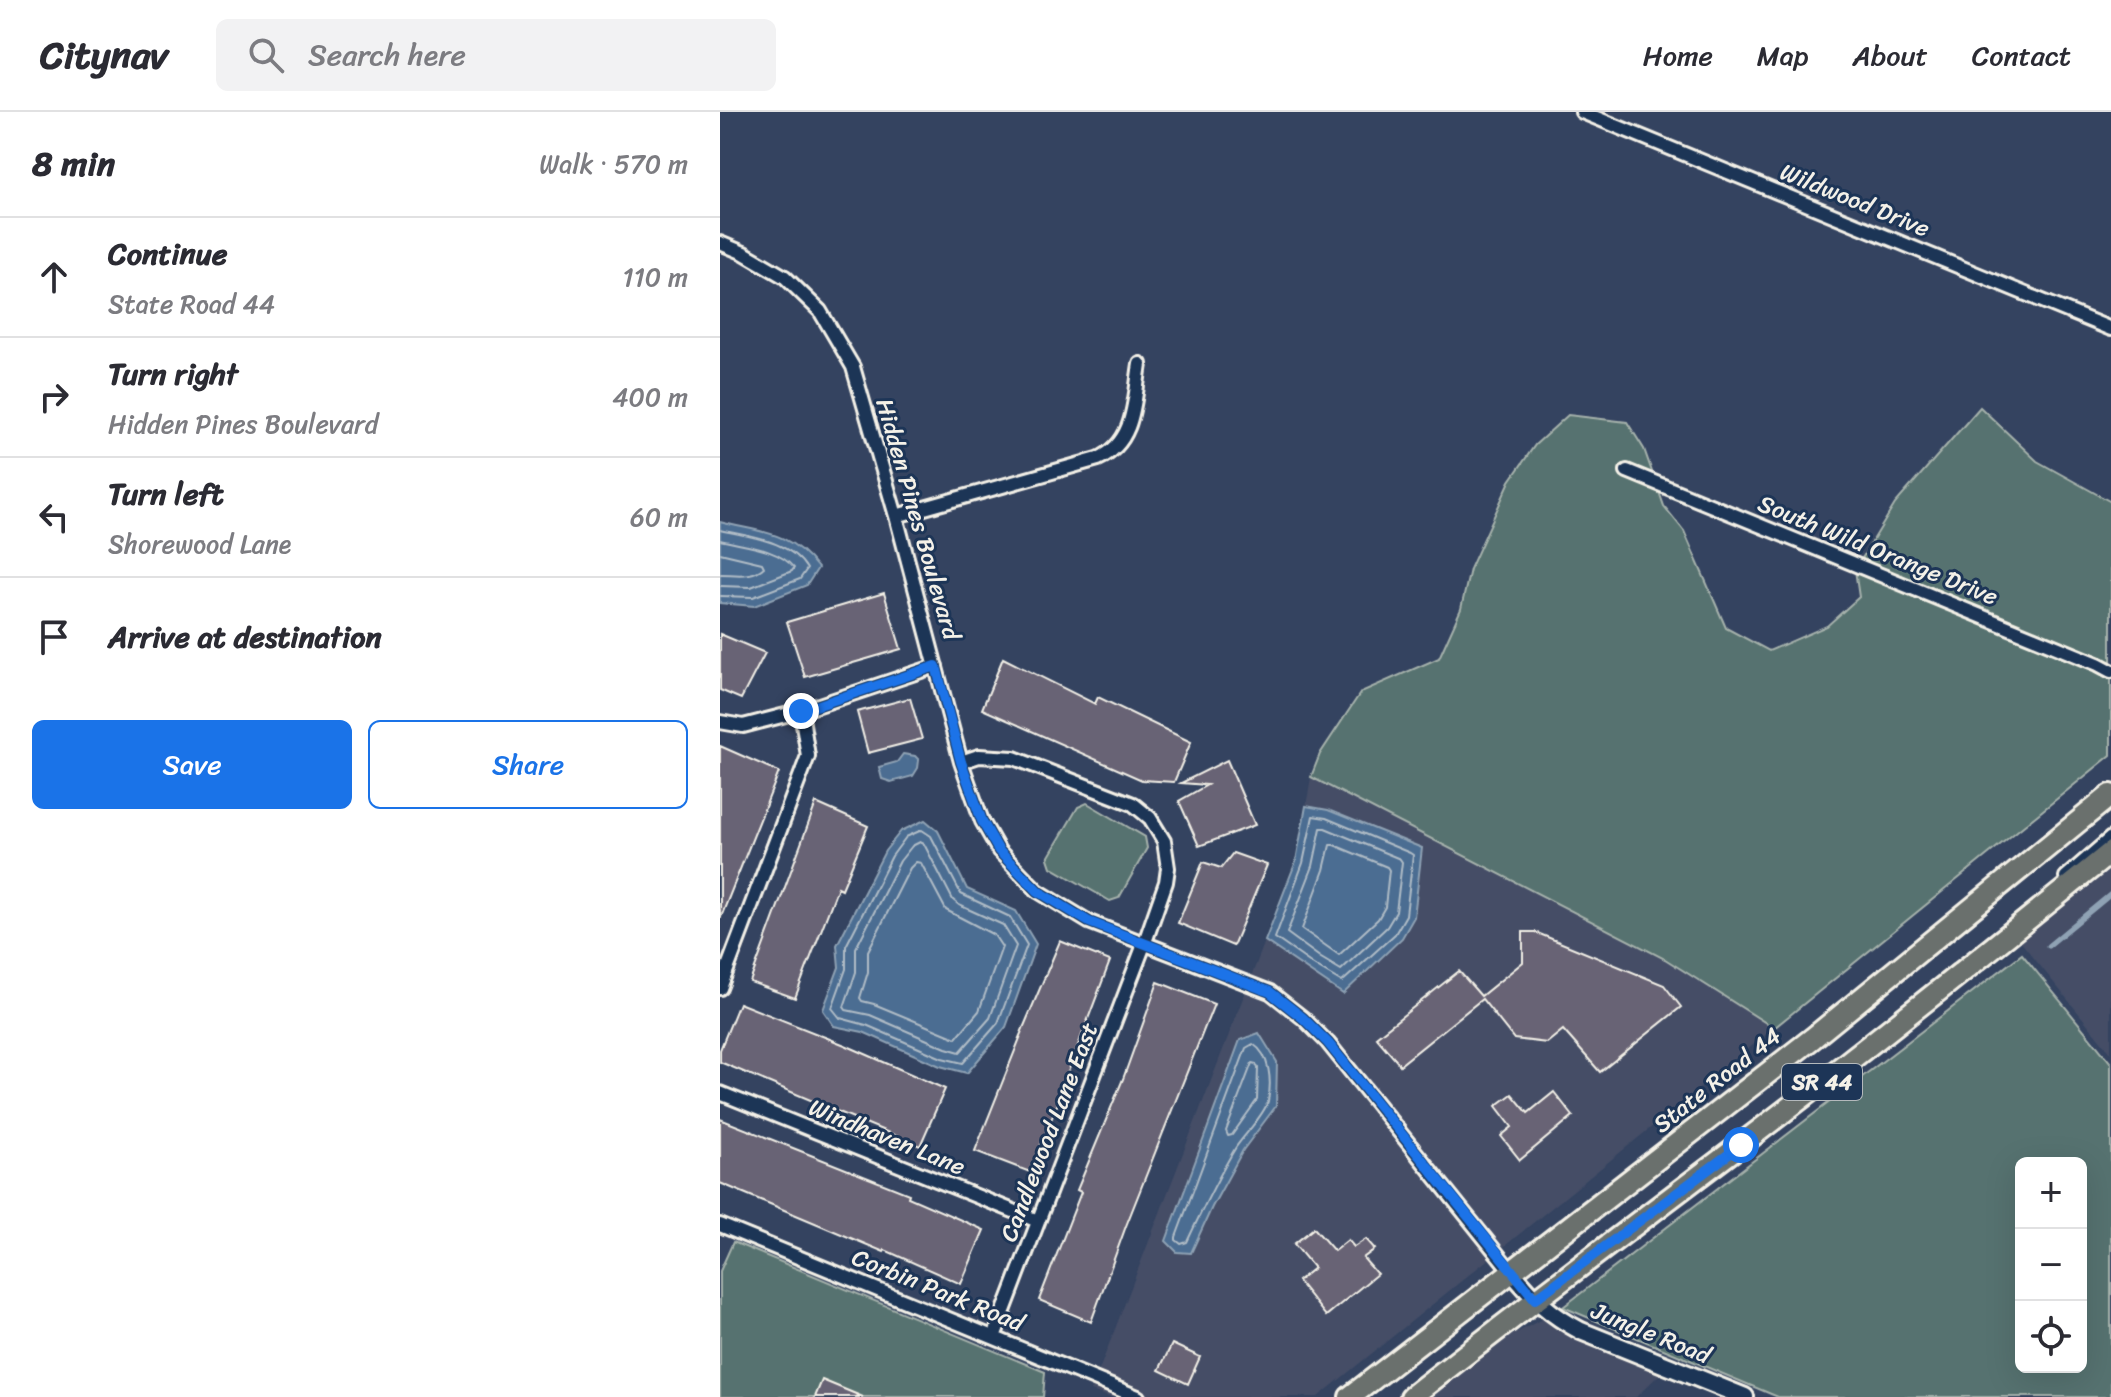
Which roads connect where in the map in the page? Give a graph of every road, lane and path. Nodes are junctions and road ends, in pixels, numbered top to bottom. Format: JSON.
{"nodes":[{"id":1,"x":1582,"y":112,"type":"edge"},
{"id":2,"x":720,"y":243,"type":"edge"},
{"id":3,"x":2111,"y":329,"type":"edge"},
{"id":4,"x":1140,"y":364,"type":"dead end"},
{"id":5,"x":1627,"y":471,"type":"dead end"},
{"id":6,"x":896,"y":516,"type":"junction"},
{"id":7,"x":936,"y":666,"type":"junction"},
{"id":8,"x":2111,"y":671,"type":"edge"},
{"id":9,"x":801,"y":711,"type":"junction"},
{"id":10,"x":720,"y":722,"type":"edge"},
{"id":11,"x":961,"y":762,"type":"junction"},
{"id":12,"x":2111,"y":795,"type":"edge"},
{"id":13,"x":2111,"y":838,"type":"edge"},
{"id":14,"x":2111,"y":852,"type":"edge"},
{"id":15,"x":1145,"y":942,"type":"junction"},
{"id":16,"x":1982,"y":957,"type":"junction"},
{"id":17,"x":720,"y":988,"type":"edge"},
{"id":18,"x":720,"y":1093,"type":"edge"},
{"id":19,"x":1038,"y":1221,"type":"junction"},
{"id":20,"x":720,"y":1225,"type":"edge"},
{"id":21,"x":1511,"y":1271,"type":"junction"},
{"id":22,"x":1535,"y":1299,"type":"junction"},
{"id":23,"x":994,"y":1337,"type":"junction"},
{"id":24,"x":1138,"y":1397,"type":"edge"},
{"id":25,"x":1350,"y":1397,"type":"edge"},
{"id":26,"x":1411,"y":1397,"type":"edge"},
{"id":27,"x":1745,"y":1397,"type":"edge"}],
"edges":[{"from":1,"to":3,"type":"street","name":"Wildwood Drive"},
{"from":2,"to":6,"type":"street","name":"Hidden Pines Boulevard"},
{"from":4,"to":6,"type":"street"},
{"from":5,"to":8,"type":"street","name":"South Wild Orange Drive"},
{"from":6,"to":7,"type":"street","name":"Hidden Pines Boulevard"},
{"from":7,"to":9,"type":"street"},
{"from":7,"to":11,"type":"street","name":"Hidden Pines Boulevard"},
{"from":9,"to":10,"type":"street"},
{"from":9,"to":17,"type":"street"},
{"from":11,"to":15,"type":"street","name":"Hidden Pines Boulevard"},
{"from":11,"to":15,"type":"street","name":"Candlewood Lane East"},
{"from":12,"to":21,"type":"main road","name":"State Road 44","number":"SR 44"},
{"from":13,"to":16,"type":"street"},
{"from":14,"to":16,"type":"main road","number":"SR 44"},
{"from":15,"to":19,"type":"street","name":"Candlewood Lane East"},
{"from":15,"to":21,"type":"street","name":"Hidden Pines Boulevard"},
{"from":16,"to":22,"type":"main road","number":"SR 44"},
{"from":18,"to":19,"type":"street","name":"Windhaven Lane"},
{"from":19,"to":23,"type":"street","name":"Candlewood Lane East"},
{"from":20,"to":23,"type":"street","name":"Corbin Park Road"},
{"from":21,"to":22,"type":"street","name":"Jungle Road"},
{"from":21,"to":25,"type":"main road","name":"State Road 44","number":"SR 44"},
{"from":22,"to":26,"type":"main road","number":"SR 44"},
{"from":22,"to":27,"type":"street","name":"Jungle Road"},
{"from":23,"to":24,"type":"street","name":"Corbin Park Road"}]}
